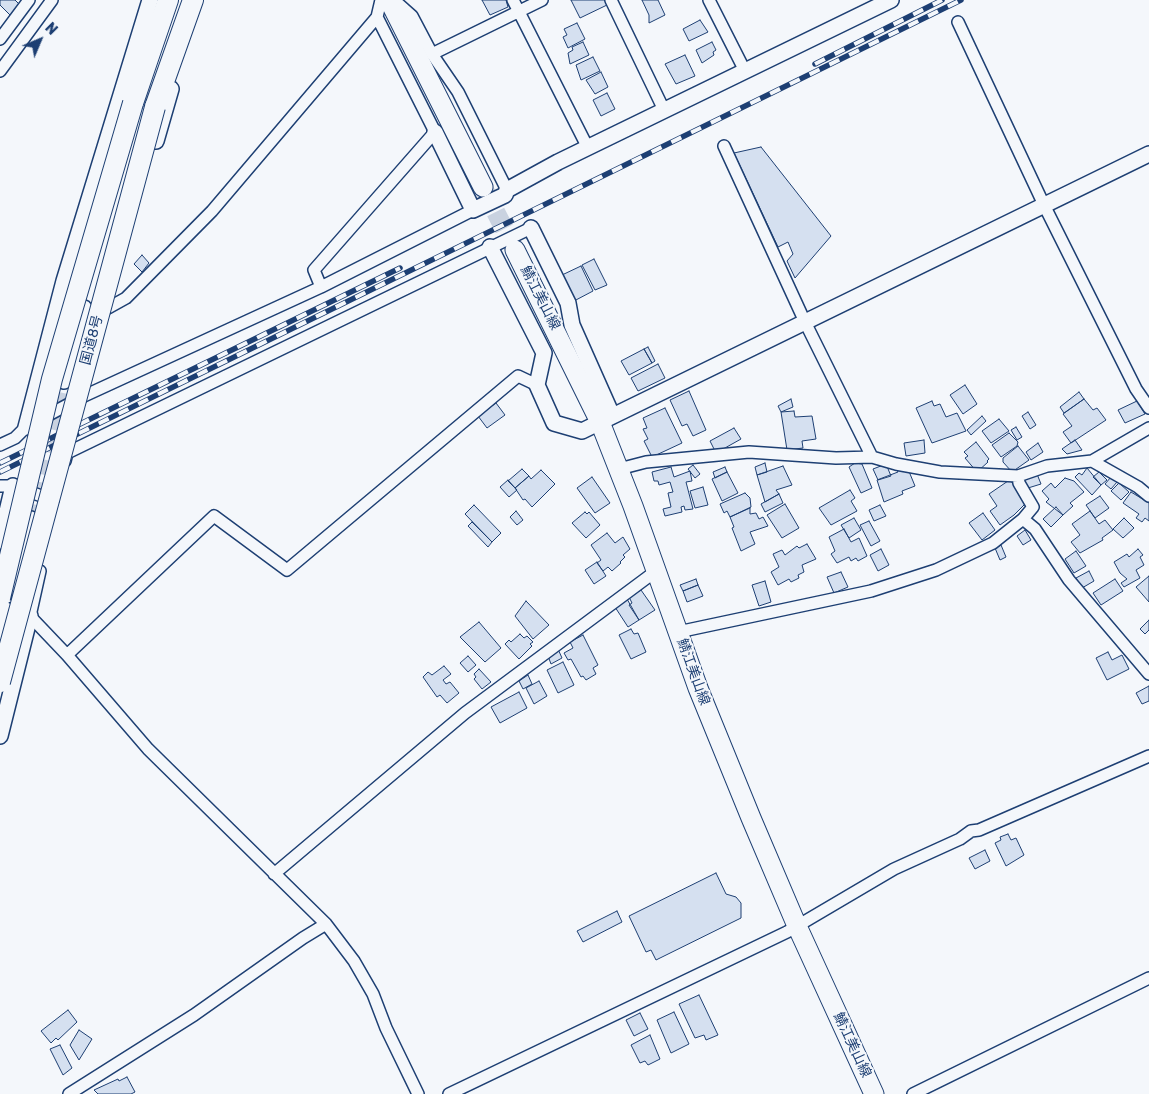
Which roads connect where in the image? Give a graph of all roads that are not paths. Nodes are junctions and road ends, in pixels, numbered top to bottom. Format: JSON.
{"nodes":[{"id":1,"x":29,"y":0,"type":"edge"},
{"id":2,"x":52,"y":0,"type":"edge"},
{"id":3,"x":150,"y":0,"type":"edge"},
{"id":4,"x":168,"y":0,"type":"edge"},
{"id":5,"x":193,"y":0,"type":"edge"},
{"id":6,"x":202,"y":0,"type":"edge"},
{"id":7,"x":381,"y":0,"type":"edge"},
{"id":8,"x":389,"y":0,"type":"edge"},
{"id":9,"x":394,"y":0,"type":"edge"},
{"id":10,"x":514,"y":0,"type":"edge"},
{"id":11,"x":542,"y":0,"type":"edge"},
{"id":12,"x":611,"y":0,"type":"edge"},
{"id":13,"x":709,"y":0,"type":"edge"},
{"id":14,"x":891,"y":0,"type":"edge"},
{"id":15,"x":519,"y":12,"type":"junction"},
{"id":16,"x":377,"y":17,"type":"junction"},
{"id":17,"x":958,"y":22,"type":"dead end"},
{"id":18,"x":0,"y":39,"type":"edge"},
{"id":19,"x":432,"y":54,"type":"junction"},
{"id":20,"x":4,"y":57,"type":"edge"},
{"id":21,"x":0,"y":71,"type":"edge"},
{"id":22,"x":745,"y":71,"type":"junction"},
{"id":23,"x":664,"y":110,"type":"junction"},
{"id":24,"x":435,"y":132,"type":"junction"},
{"id":25,"x":724,"y":146,"type":"dead end"},
{"id":26,"x":588,"y":148,"type":"junction"},
{"id":27,"x":1149,"y":154,"type":"edge"},
{"id":28,"x":483,"y":186,"type":"tunnel mouth"},
{"id":29,"x":507,"y":190,"type":"junction"},
{"id":30,"x":1044,"y":205,"type":"junction"},
{"id":31,"x":473,"y":210,"type":"junction"},
{"id":32,"x":530,"y":228,"type":"joint"},
{"id":33,"x":490,"y":247,"type":"junction"},
{"id":34,"x":516,"y":250,"type":"tunnel mouth"},
{"id":35,"x":320,"y":287,"type":"junction"},
{"id":36,"x":84,"y":308,"type":"junction"},
{"id":37,"x":108,"y":308,"type":"junction"},
{"id":38,"x":57,"y":309,"type":"junction"},
{"id":39,"x":805,"y":322,"type":"junction"},
{"id":40,"x":64,"y":381,"type":"tunnel mouth"},
{"id":41,"x":537,"y":385,"type":"junction"},
{"id":42,"x":84,"y":396,"type":"junction"},
{"id":43,"x":1149,"y":408,"type":"edge"},
{"id":44,"x":606,"y":418,"type":"junction"},
{"id":45,"x":26,"y":427,"type":"junction"},
{"id":46,"x":1149,"y":428,"type":"edge"},
{"id":47,"x":0,"y":445,"type":"edge"},
{"id":48,"x":872,"y":456,"type":"junction"},
{"id":49,"x":1092,"y":461,"type":"junction"},
{"id":50,"x":619,"y":468,"type":"junction"},
{"id":51,"x":1018,"y":476,"type":"junction"},
{"id":52,"x":7,"y":486,"type":"edge"},
{"id":53,"x":1149,"y":496,"type":"edge"},
{"id":54,"x":56,"y":501,"type":"junction"},
{"id":55,"x":31,"y":518,"type":"tunnel mouth"},
{"id":56,"x":1023,"y":519,"type":"junction"},
{"id":57,"x":0,"y":541,"type":"edge"},
{"id":58,"x":656,"y":571,"type":"junction"},
{"id":59,"x":0,"y":581,"type":"edge"},
{"id":60,"x":6,"y":597,"type":"edge"},
{"id":61,"x":30,"y":616,"type":"junction"},
{"id":62,"x":678,"y":632,"type":"junction"},
{"id":63,"x":68,"y":656,"type":"junction"},
{"id":64,"x":1149,"y":674,"type":"edge"},
{"id":65,"x":0,"y":682,"type":"edge"},
{"id":66,"x":0,"y":736,"type":"edge"},
{"id":67,"x":1149,"y":756,"type":"edge"},
{"id":68,"x":274,"y":874,"type":"junction"},
{"id":69,"x":326,"y":924,"type":"junction"},
{"id":70,"x":797,"y":926,"type":"junction"},
{"id":71,"x":1149,"y":978,"type":"edge"},
{"id":72,"x":69,"y":1094,"type":"edge"},
{"id":73,"x":418,"y":1094,"type":"edge"},
{"id":74,"x":449,"y":1094,"type":"edge"},
{"id":75,"x":874,"y":1094,"type":"edge"},
{"id":76,"x":912,"y":1094,"type":"edge"}],
"edges":[{"from":1,"to":18,"type":"street"},
{"from":2,"to":20,"type":"street"},
{"from":3,"to":38,"type":"street"},
{"from":4,"to":60,"type":"highway","name":"国道8号","bridge":true},
{"from":5,"to":65,"type":"highway","name":"国道8号","bridge":true},
{"from":6,"to":37,"type":"street"},
{"from":7,"to":16,"type":"street"},
{"from":8,"to":28,"type":"main road"},
{"from":9,"to":19,"type":"street"},
{"from":10,"to":15,"type":"street"},
{"from":11,"to":15,"type":"street"},
{"from":12,"to":23,"type":"street"},
{"from":13,"to":22,"type":"street"},
{"from":14,"to":22,"type":"street"},
{"from":15,"to":19,"type":"street"},
{"from":15,"to":26,"type":"street"},
{"from":16,"to":24,"type":"street"},
{"from":16,"to":37,"type":"street"},
{"from":17,"to":30,"type":"street"},
{"from":19,"to":29,"type":"street"},
{"from":20,"to":21,"type":"street"},
{"from":22,"to":23,"type":"street"},
{"from":23,"to":26,"type":"street"},
{"from":24,"to":31,"type":"street"},
{"from":24,"to":35,"type":"street"},
{"from":25,"to":39,"type":"street"},
{"from":26,"to":29,"type":"street"},
{"from":27,"to":30,"type":"street"},
{"from":29,"to":31,"type":"street"},
{"from":30,"to":39,"type":"street"},
{"from":30,"to":43,"type":"street"},
{"from":31,"to":35,"type":"street"},
{"from":32,"to":33,"type":"street"},
{"from":32,"to":44,"type":"street"},
{"from":33,"to":41,"type":"street"},
{"from":33,"to":54,"type":"street"},
{"from":34,"to":44,"type":"main road","name":"鯖江美山線"},
{"from":35,"to":42,"type":"street"},
{"from":36,"to":37,"type":"street"},
{"from":36,"to":38,"type":"street"},
{"from":36,"to":40,"type":"street"},
{"from":37,"to":42,"type":"street"},
{"from":38,"to":45,"type":"street"},
{"from":39,"to":44,"type":"street"},
{"from":39,"to":48,"type":"street"},
{"from":41,"to":44,"type":"street"},
{"from":41,"to":63,"type":"street"},
{"from":42,"to":45,"type":"street"},
{"from":44,"to":50,"type":"main road","name":"鯖江美山線"},
{"from":45,"to":47,"type":"street"},
{"from":46,"to":49,"type":"street"},
{"from":48,"to":50,"type":"street"},
{"from":48,"to":51,"type":"street"},
{"from":49,"to":51,"type":"street"},
{"from":49,"to":53,"type":"street"},
{"from":50,"to":58,"type":"main road","name":"鯖江美山線"},
{"from":51,"to":56,"type":"street"},
{"from":52,"to":54,"type":"street"},
{"from":52,"to":57,"type":"street"},
{"from":54,"to":61,"type":"street"},
{"from":55,"to":60,"type":"street"},
{"from":56,"to":62,"type":"street"},
{"from":56,"to":64,"type":"street"},
{"from":58,"to":62,"type":"main road","name":"鯖江美山線"},
{"from":58,"to":68,"type":"street"},
{"from":59,"to":60,"type":"street"},
{"from":60,"to":61,"type":"street"},
{"from":61,"to":63,"type":"street"},
{"from":61,"to":66,"type":"street"},
{"from":62,"to":70,"type":"main road","name":"鯖江美山線"},
{"from":63,"to":68,"type":"street"},
{"from":67,"to":70,"type":"street"},
{"from":68,"to":69,"type":"street"},
{"from":69,"to":72,"type":"street"},
{"from":69,"to":73,"type":"street"},
{"from":70,"to":74,"type":"street"},
{"from":70,"to":75,"type":"main road","name":"鯖江美山線"},
{"from":71,"to":76,"type":"street"}]}
